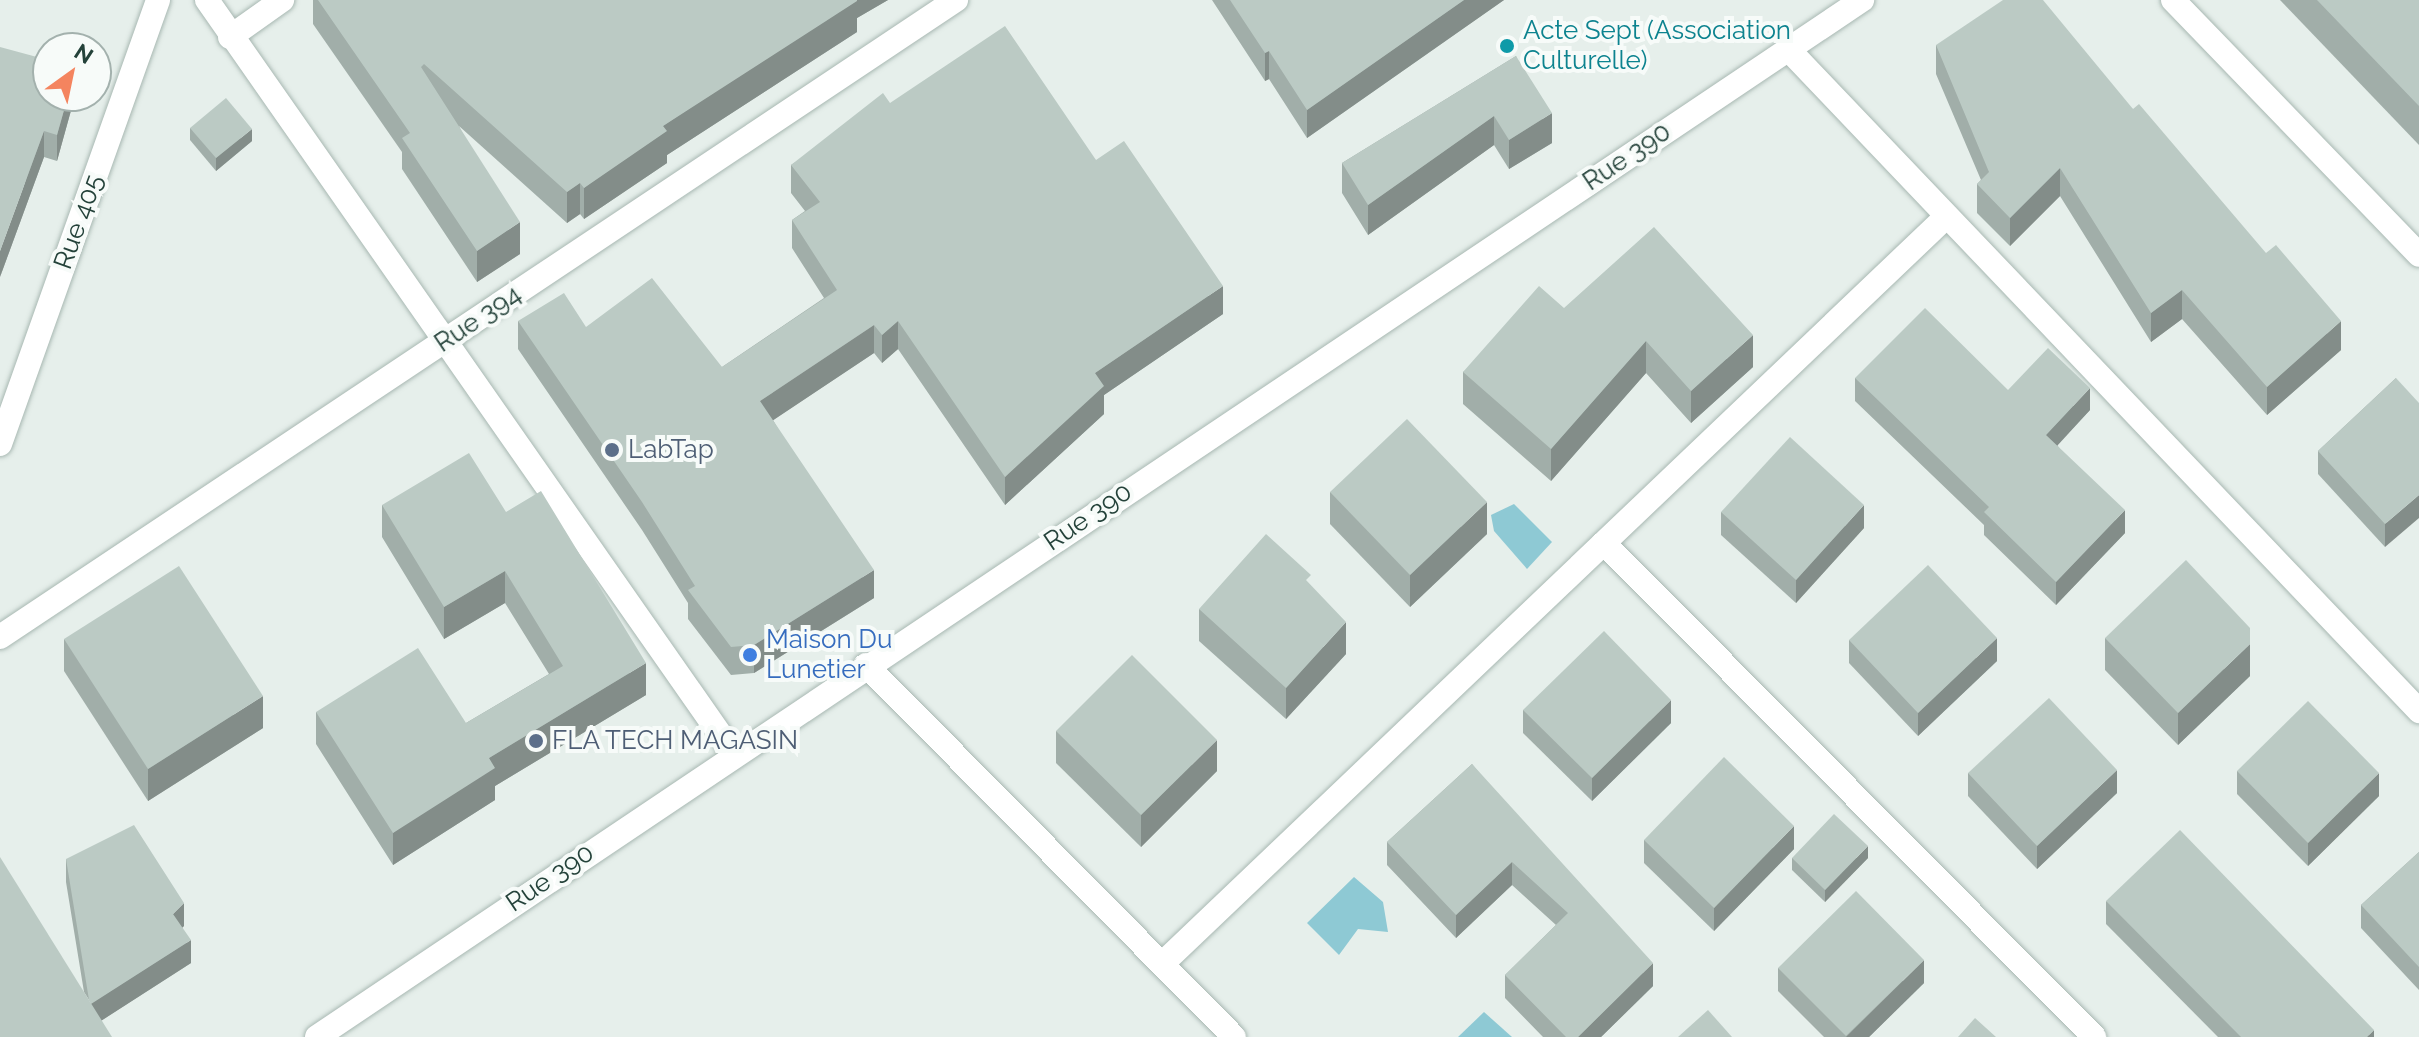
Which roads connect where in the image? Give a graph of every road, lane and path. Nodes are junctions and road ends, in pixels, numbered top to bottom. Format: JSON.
{"nodes":[{"id":1,"x":158,"y":0,"type":"edge"},
{"id":2,"x":207,"y":0,"type":"edge"},
{"id":3,"x":282,"y":0,"type":"edge"},
{"id":4,"x":956,"y":0,"type":"edge"},
{"id":5,"x":1862,"y":0,"type":"edge"},
{"id":6,"x":2173,"y":0,"type":"edge"},
{"id":7,"x":230,"y":37,"type":"junction"},
{"id":8,"x":1788,"y":49,"type":"junction"},
{"id":9,"x":1947,"y":216,"type":"junction"},
{"id":10,"x":2419,"y":255,"type":"edge"},
{"id":11,"x":444,"y":342,"type":"junction"},
{"id":12,"x":0,"y":444,"type":"edge"},
{"id":13,"x":1604,"y":543,"type":"junction"},
{"id":14,"x":0,"y":637,"type":"edge"},
{"id":15,"x":866,"y":665,"type":"junction"},
{"id":16,"x":2419,"y":711,"type":"edge"},
{"id":17,"x":733,"y":753,"type":"junction"},
{"id":18,"x":1162,"y":964,"type":"junction"},
{"id":19,"x":317,"y":1037,"type":"edge"},
{"id":20,"x":1234,"y":1037,"type":"edge"},
{"id":21,"x":2094,"y":1037,"type":"edge"}],
"edges":[{"from":1,"to":12,"type":"street","name":"Rue 405"},
{"from":2,"to":7,"type":"street"},
{"from":3,"to":7,"type":"street"},
{"from":4,"to":11,"type":"street","name":"Rue 394"},
{"from":5,"to":8,"type":"street","name":"Rue 390"},
{"from":6,"to":10,"type":"street"},
{"from":7,"to":11,"type":"street"},
{"from":8,"to":9,"type":"street"},
{"from":8,"to":15,"type":"street","name":"Rue 390"},
{"from":9,"to":13,"type":"street"},
{"from":9,"to":16,"type":"street"},
{"from":11,"to":14,"type":"street","name":"Rue 394"},
{"from":11,"to":17,"type":"street"},
{"from":13,"to":18,"type":"street"},
{"from":13,"to":21,"type":"street"},
{"from":15,"to":17,"type":"street","name":"Rue 390"},
{"from":15,"to":18,"type":"street"},
{"from":17,"to":19,"type":"street","name":"Rue 390"},
{"from":18,"to":20,"type":"street"}]}
